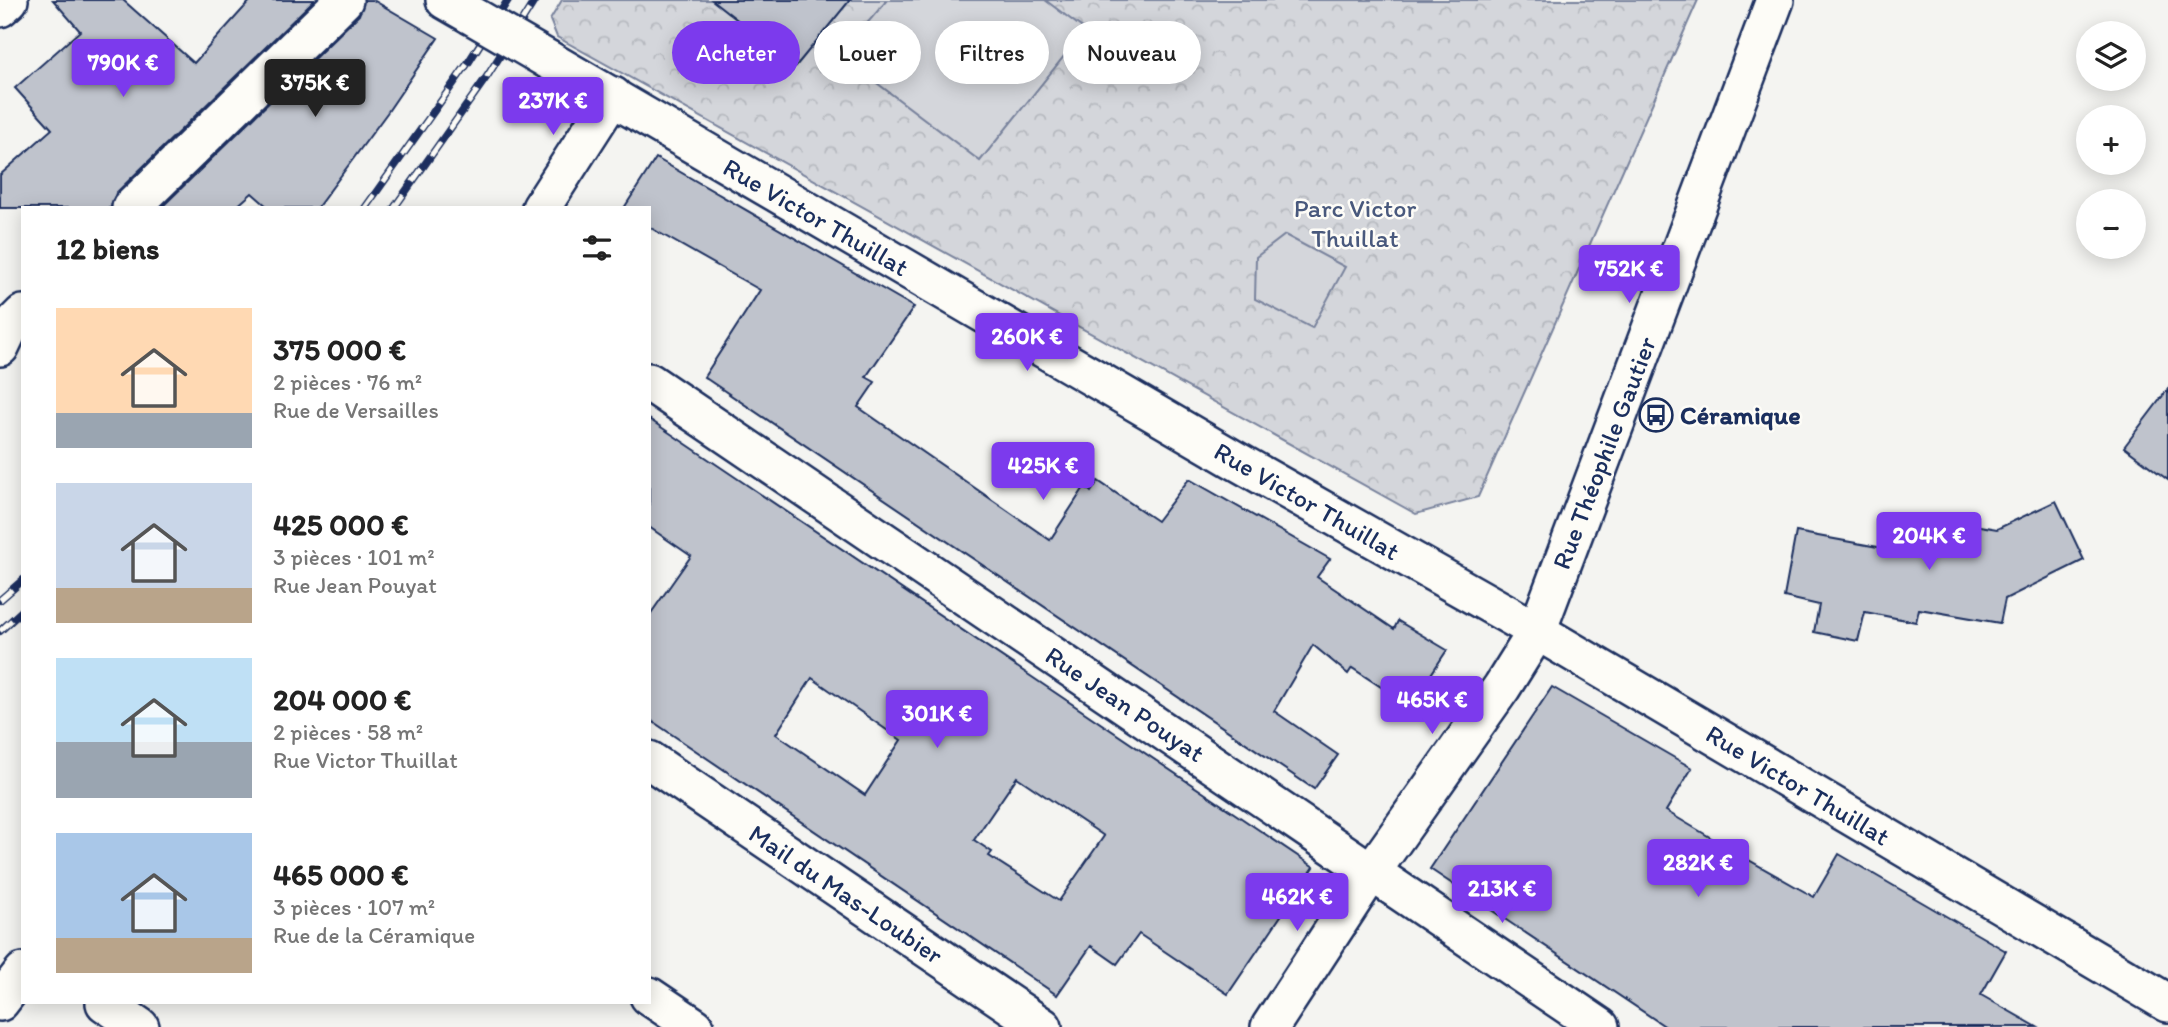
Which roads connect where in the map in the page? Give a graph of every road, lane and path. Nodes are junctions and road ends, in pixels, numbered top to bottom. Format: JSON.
{"nodes":[{"id":1,"x":9,"y":0,"type":"edge"},
{"id":2,"x":344,"y":0,"type":"edge"},
{"id":3,"x":1776,"y":0,"type":"edge"},
{"id":4,"x":0,"y":8,"type":"edge"},
{"id":5,"x":458,"y":8,"type":"edge"},
{"id":6,"x":613,"y":96,"type":"junction"},
{"id":7,"x":133,"y":206,"type":"edge"},
{"id":8,"x":542,"y":206,"type":"edge"},
{"id":9,"x":21,"y":316,"type":"edge"},
{"id":10,"x":0,"y":347,"type":"edge"},
{"id":11,"x":651,"y":383,"type":"edge"},
{"id":12,"x":1537,"y":631,"type":"junction"},
{"id":13,"x":651,"y":761,"type":"edge"},
{"id":14,"x":1372,"y":871,"type":"junction"},
{"id":15,"x":21,"y":975,"type":"edge"},
{"id":16,"x":651,"y":997,"type":"edge"},
{"id":17,"x":0,"y":1002,"type":"edge"},
{"id":18,"x":2168,"y":1003,"type":"edge"},
{"id":19,"x":106,"y":1004,"type":"edge"},
{"id":20,"x":140,"y":1027,"type":"edge"},
{"id":21,"x":695,"y":1027,"type":"edge"},
{"id":22,"x":1043,"y":1027,"type":"edge"},
{"id":23,"x":1269,"y":1027,"type":"edge"},
{"id":24,"x":1600,"y":1027,"type":"edge"}],
"edges":[{"from":1,"to":4,"type":"street"},
{"from":2,"to":7,"type":"street"},
{"from":3,"to":12,"type":"street","name":"Rue Théophile Gautier"},
{"from":5,"to":6,"type":"street","name":"Rue Victor Thuillat","bridge":true},
{"from":6,"to":8,"type":"street"},
{"from":6,"to":12,"type":"street","name":"Rue Victor Thuillat"},
{"from":9,"to":10,"type":"street"},
{"from":11,"to":14,"type":"street","name":"Rue Jean Pouyat"},
{"from":12,"to":14,"type":"street","name":"Rue Théophile Gautier"},
{"from":12,"to":18,"type":"street","name":"Rue Victor Thuillat"},
{"from":13,"to":22,"type":"street","name":"Mail du Mas-Loubier"},
{"from":14,"to":23,"type":"street","name":"Rue Théophile Gautier"},
{"from":14,"to":24,"type":"street","name":"Rue Jean Pouyat"},
{"from":15,"to":17,"type":"street"},
{"from":16,"to":21,"type":"street"},
{"from":19,"to":20,"type":"street"}]}
